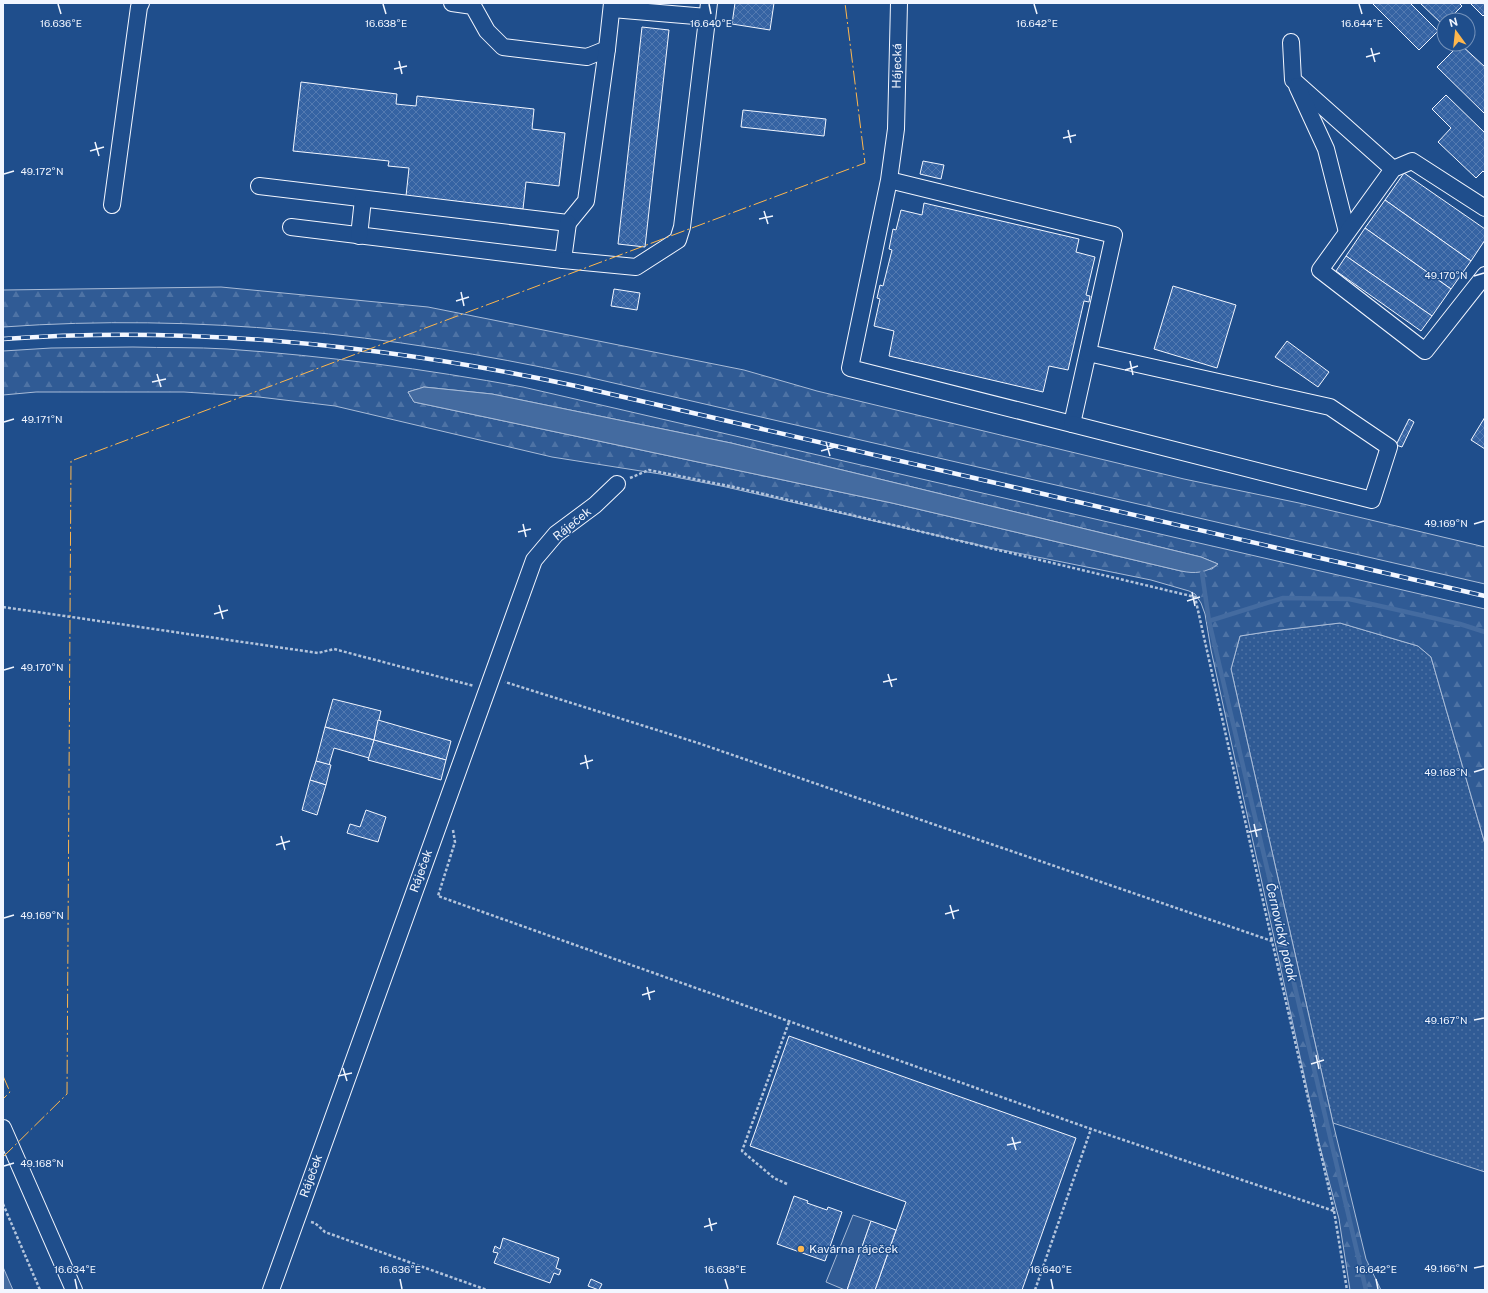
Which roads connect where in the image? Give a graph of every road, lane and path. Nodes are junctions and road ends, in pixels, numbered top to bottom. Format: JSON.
{"nodes":[{"id":1,"x":141,"y":3,"type":"edge"},
{"id":2,"x":452,"y":3,"type":"edge"},
{"id":3,"x":899,"y":3,"type":"edge"},
{"id":4,"x":612,"y":6,"type":"edge"},
{"id":5,"x":708,"y":10,"type":"edge"},
{"id":6,"x":1291,"y":42,"type":"dead end"},
{"id":7,"x":607,"y":49,"type":"junction"},
{"id":8,"x":1293,"y":80,"type":"junction"},
{"id":9,"x":1393,"y":169,"type":"junction"},
{"id":10,"x":889,"y":180,"type":"junction"},
{"id":11,"x":259,"y":186,"type":"dead end"},
{"id":12,"x":364,"y":199,"type":"junction"},
{"id":13,"x":112,"y":205,"type":"dead end"},
{"id":14,"x":1485,"y":208,"type":"edge"},
{"id":15,"x":568,"y":223,"type":"junction"},
{"id":16,"x":291,"y":227,"type":"dead end"},
{"id":17,"x":1347,"y":232,"type":"junction"},
{"id":18,"x":358,"y":236,"type":"junction"},
{"id":19,"x":563,"y":260,"type":"junction"},
{"id":20,"x":1485,"y":275,"type":"edge"},
{"id":21,"x":1088,"y":353,"type":"junction"},
{"id":22,"x":1072,"y":424,"type":"junction"},
{"id":23,"x":617,"y":484,"type":"joint"},
{"id":24,"x":3,"y":607,"type":"edge"},
{"id":25,"x":489,"y":684,"type":"junction"},
{"id":26,"x":440,"y":819,"type":"junction"},
{"id":27,"x":1272,"y":941,"type":"junction"},
{"id":28,"x":789,"y":1022,"type":"junction"},
{"id":29,"x":3,"y":1128,"type":"edge"},
{"id":30,"x":1091,"y":1129,"type":"junction"},
{"id":31,"x":787,"y":1184,"type":"dead end"},
{"id":32,"x":3,"y":1204,"type":"edge"},
{"id":33,"x":1334,"y":1211,"type":"junction"},
{"id":34,"x":296,"y":1217,"type":"junction"},
{"id":35,"x":40,"y":1290,"type":"edge"},
{"id":36,"x":74,"y":1290,"type":"edge"},
{"id":37,"x":271,"y":1290,"type":"edge"},
{"id":38,"x":487,"y":1290,"type":"edge"},
{"id":39,"x":1035,"y":1290,"type":"edge"},
{"id":40,"x":1347,"y":1290,"type":"edge"}],
"edges":[{"from":1,"to":13,"type":"street"},
{"from":2,"to":7,"type":"street"},
{"from":3,"to":10,"type":"street","name":"Hájecká"},
{"from":4,"to":5,"type":"street"},
{"from":4,"to":7,"type":"street"},
{"from":5,"to":19,"type":"street"},
{"from":6,"to":8,"type":"street"},
{"from":7,"to":15,"type":"street"},
{"from":8,"to":9,"type":"street"},
{"from":8,"to":17,"type":"street"},
{"from":9,"to":14,"type":"street"},
{"from":9,"to":17,"type":"street"},
{"from":10,"to":21,"type":"street"},
{"from":10,"to":22,"type":"street","name":"Hájecká"},
{"from":11,"to":12,"type":"street"},
{"from":12,"to":15,"type":"street"},
{"from":12,"to":18,"type":"street"},
{"from":15,"to":19,"type":"street"},
{"from":16,"to":18,"type":"street"},
{"from":17,"to":20,"type":"street"},
{"from":18,"to":19,"type":"street"},
{"from":21,"to":22,"type":"street"},
{"from":21,"to":22,"type":"street"},
{"from":23,"to":25,"type":"street","name":"Ráječek"},
{"from":23,"to":27,"type":"path"},
{"from":24,"to":25,"type":"path"},
{"from":25,"to":26,"type":"street","name":"Ráječek"},
{"from":25,"to":27,"type":"path"},
{"from":26,"to":28,"type":"path"},
{"from":26,"to":34,"type":"street","name":"Ráječek"},
{"from":27,"to":33,"type":"path"},
{"from":28,"to":30,"type":"path"},
{"from":28,"to":31,"type":"path"},
{"from":29,"to":36,"type":"street"},
{"from":30,"to":33,"type":"path"},
{"from":30,"to":39,"type":"path"},
{"from":32,"to":35,"type":"path"},
{"from":33,"to":40,"type":"path"},
{"from":34,"to":37,"type":"street","name":"Ráječek"},
{"from":34,"to":38,"type":"path"}]}
